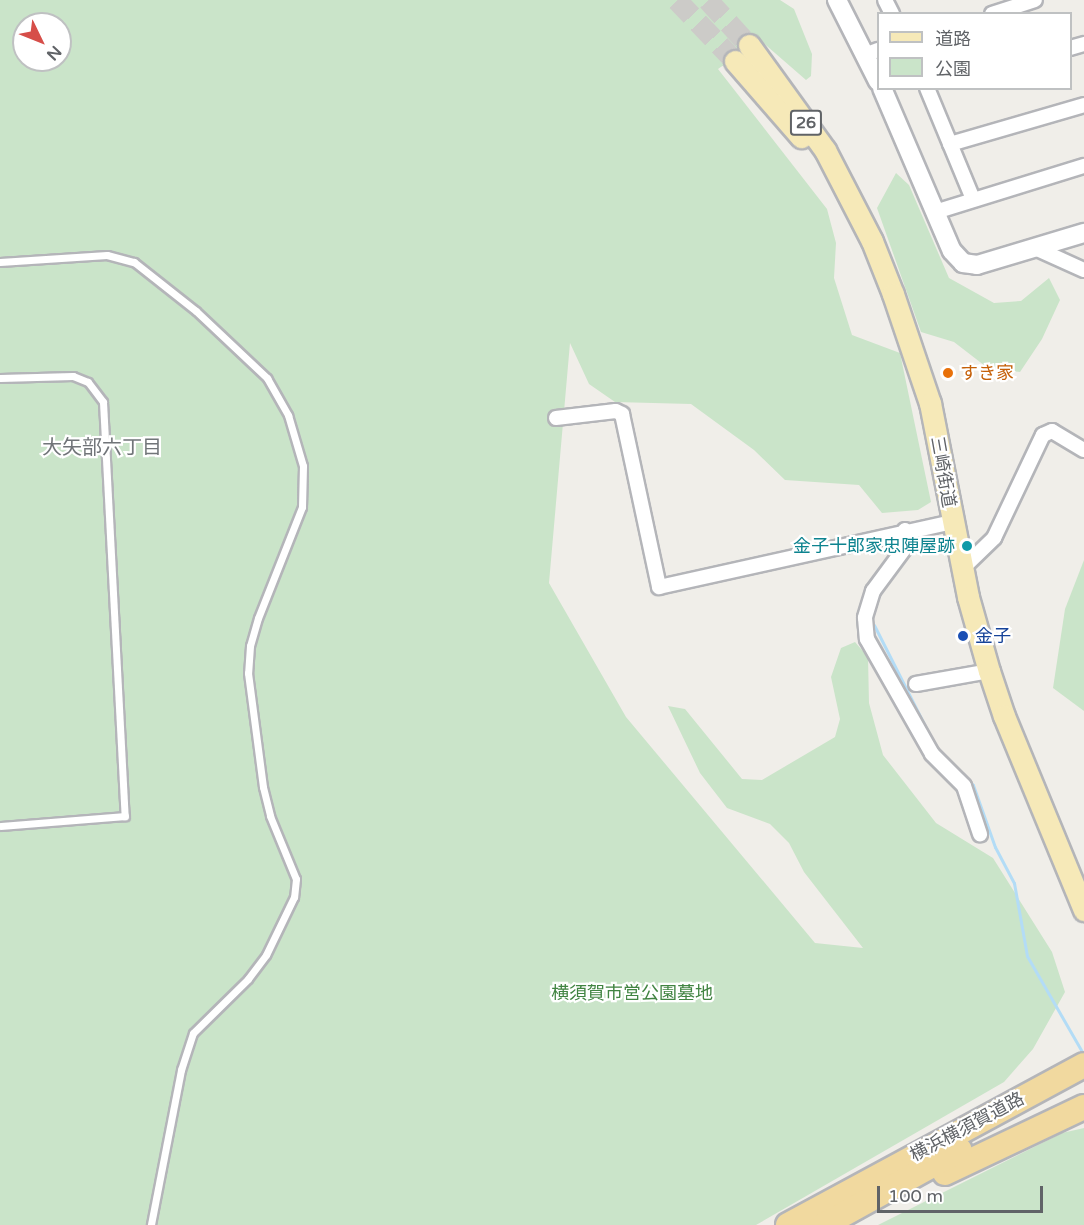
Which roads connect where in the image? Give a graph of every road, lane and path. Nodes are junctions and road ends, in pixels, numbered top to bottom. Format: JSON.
{"nodes":[{"id":1,"x":837,"y":0,"type":"edge"},
{"id":2,"x":1035,"y":0,"type":"edge"},
{"id":3,"x":998,"y":12,"type":"edge"},
{"id":4,"x":749,"y":45,"type":"tunnel mouth"},
{"id":5,"x":873,"y":52,"type":"edge"},
{"id":6,"x":735,"y":61,"type":"tunnel mouth"},
{"id":7,"x":877,"y":71,"type":"edge"},
{"id":8,"x":883,"y":90,"type":"edge"},
{"id":9,"x":930,"y":90,"type":"edge"},
{"id":10,"x":1084,"y":105,"type":"edge"},
{"id":11,"x":950,"y":144,"type":"junction"},
{"id":12,"x":1084,"y":166,"type":"edge"},
{"id":13,"x":972,"y":199,"type":"junction"},
{"id":14,"x":854,"y":207,"type":"junction"},
{"id":15,"x":935,"y":212,"type":"junction"},
{"id":16,"x":1084,"y":233,"type":"edge"},
{"id":17,"x":1033,"y":247,"type":"junction"},
{"id":18,"x":0,"y":262,"type":"edge"},
{"id":19,"x":1084,"y":270,"type":"edge"},
{"id":20,"x":0,"y":378,"type":"edge"},
{"id":21,"x":556,"y":418,"type":"dead end"},
{"id":22,"x":1084,"y":450,"type":"edge"},
{"id":23,"x":952,"y":522,"type":"junction"},
{"id":24,"x":904,"y":530,"type":"junction"},
{"id":25,"x":962,"y":569,"type":"junction"},
{"id":26,"x":989,"y":671,"type":"junction"},
{"id":27,"x":916,"y":684,"type":"dead end"},
{"id":28,"x":0,"y":826,"type":"edge"},
{"id":29,"x":980,"y":834,"type":"dead end"},
{"id":30,"x":1084,"y":910,"type":"edge"},
{"id":31,"x":1084,"y":1058,"type":"edge"},
{"id":32,"x":1084,"y":1065,"type":"edge"},
{"id":33,"x":1084,"y":1084,"type":"edge"},
{"id":34,"x":1026,"y":1095,"type":"junction"},
{"id":35,"x":1084,"y":1107,"type":"edge"},
{"id":36,"x":1011,"y":1131,"type":"junction"},
{"id":37,"x":151,"y":1225,"type":"edge"},
{"id":38,"x":788,"y":1225,"type":"edge"},
{"id":39,"x":824,"y":1225,"type":"edge"},
{"id":40,"x":842,"y":1225,"type":"edge"}],
"edges":[{"from":1,"to":5,"type":"street"},
{"from":2,"to":3,"type":"street"},
{"from":4,"to":14,"type":"main road","name":"三崎街道","number":"26"},
{"from":5,"to":7,"type":"street"},
{"from":6,"to":14,"type":"main road","name":"三崎街道","number":"26"},
{"from":8,"to":15,"type":"street"},
{"from":9,"to":11,"type":"street"},
{"from":10,"to":11,"type":"street"},
{"from":11,"to":13,"type":"street"},
{"from":12,"to":13,"type":"street"},
{"from":13,"to":15,"type":"street"},
{"from":14,"to":23,"type":"main road","name":"三崎街道","number":"26"},
{"from":15,"to":17,"type":"street"},
{"from":16,"to":17,"type":"street"},
{"from":17,"to":19,"type":"street"},
{"from":18,"to":37,"type":"lane"},
{"from":20,"to":28,"type":"lane"},
{"from":21,"to":24,"type":"street"},
{"from":22,"to":25,"type":"street"},
{"from":23,"to":24,"type":"street"},
{"from":23,"to":25,"type":"main road","name":"三崎街道","number":"26"},
{"from":24,"to":29,"type":"street"},
{"from":25,"to":26,"type":"main road","name":"三崎街道","number":"26"},
{"from":26,"to":27,"type":"street"},
{"from":26,"to":30,"type":"main road","name":"三崎街道","number":"26"},
{"from":31,"to":34,"type":"highway"},
{"from":32,"to":34,"type":"highway","name":"横浜横須賀道路"},
{"from":33,"to":36,"type":"highway","name":"横浜横須賀道路"},
{"from":34,"to":38,"type":"highway","name":"横浜横須賀道路"},
{"from":35,"to":36,"type":"highway"},
{"from":36,"to":39,"type":"highway","name":"横浜横須賀道路"},
{"from":36,"to":40,"type":"highway"}]}
